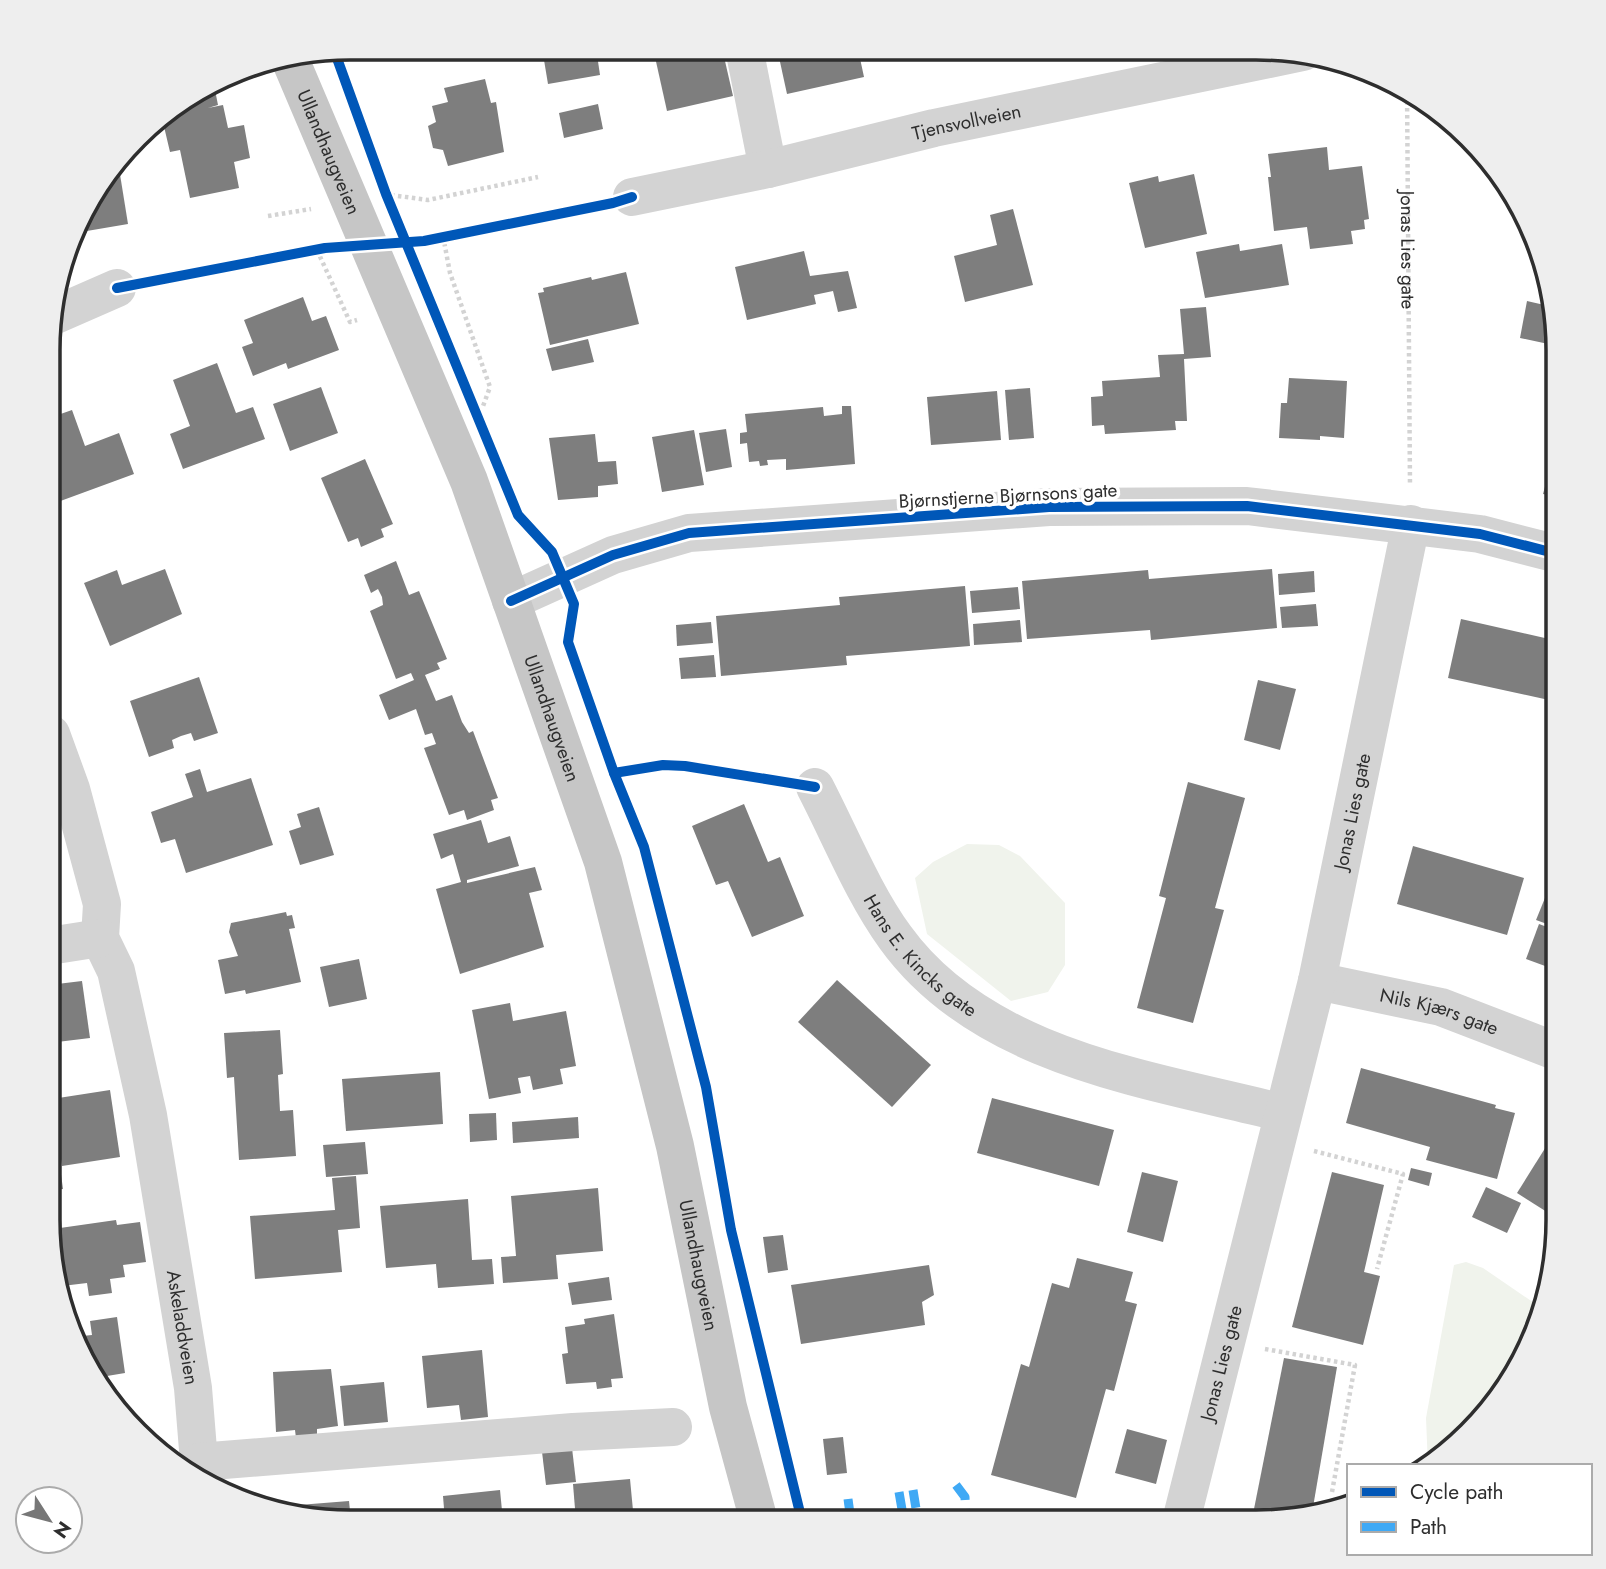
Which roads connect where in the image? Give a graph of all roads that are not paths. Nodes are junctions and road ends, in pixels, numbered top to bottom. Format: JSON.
{"nodes":[{"id":1,"x":746,"y":60,"type":"edge"},
{"id":2,"x":1252,"y":60,"type":"edge"},
{"id":3,"x":292,"y":65,"type":"edge"},
{"id":4,"x":768,"y":169,"type":"junction"},
{"id":5,"x":632,"y":197,"type":"dead end"},
{"id":6,"x":117,"y":288,"type":"dead end"},
{"id":7,"x":62,"y":312,"type":"edge"},
{"id":8,"x":1411,"y":524,"type":"junction"},
{"id":9,"x":1546,"y":551,"type":"edge"},
{"id":10,"x":511,"y":601,"type":"junction"},
{"id":11,"x":60,"y":759,"type":"edge"},
{"id":12,"x":815,"y":787,"type":"dead end"},
{"id":13,"x":100,"y":938,"type":"junction"},
{"id":14,"x":60,"y":944,"type":"edge"},
{"id":15,"x":1317,"y":981,"type":"junction"},
{"id":16,"x":1546,"y":1047,"type":"edge"},
{"id":17,"x":1280,"y":1127,"type":"junction"},
{"id":18,"x":728,"y":1407,"type":"junction"},
{"id":19,"x":673,"y":1427,"type":"dead end"},
{"id":20,"x":198,"y":1468,"type":"edge"},
{"id":21,"x":199,"y":1468,"type":"edge"},
{"id":22,"x":730,"y":1510,"type":"edge"},
{"id":23,"x":756,"y":1510,"type":"edge"},
{"id":24,"x":1184,"y":1510,"type":"edge"}],
"edges":[{"from":1,"to":4,"type":"street"},
{"from":2,"to":4,"type":"street","name":"Tjensvollveien"},
{"from":3,"to":10,"type":"main road","name":"Ullandhaugveien"},
{"from":4,"to":5,"type":"street","name":"Tjensvollveien"},
{"from":6,"to":7,"type":"street"},
{"from":8,"to":9,"type":"street","name":"Bjørnstjerne Bjørnsons gate"},
{"from":8,"to":10,"type":"street","name":"Bjørnstjerne Bjørnsons gate"},
{"from":8,"to":15,"type":"street","name":"Jonas Lies gate"},
{"from":10,"to":18,"type":"main road","name":"Ullandhaugveien"},
{"from":11,"to":13,"type":"street","name":"Askeladdveien"},
{"from":12,"to":17,"type":"street","name":"Hans E. Kincks gate"},
{"from":13,"to":14,"type":"street"},
{"from":13,"to":20,"type":"street","name":"Askeladdveien"},
{"from":15,"to":16,"type":"street","name":"Nils Kjærs gate"},
{"from":15,"to":17,"type":"street","name":"Jonas Lies gate"},
{"from":17,"to":24,"type":"street","name":"Jonas Lies gate"},
{"from":18,"to":22,"type":"main road","name":"Ullandhaugveien"},
{"from":18,"to":23,"type":"main road","name":"Ullandhaugveien"},
{"from":19,"to":21,"type":"street","name":"Askeladdveien"}]}
